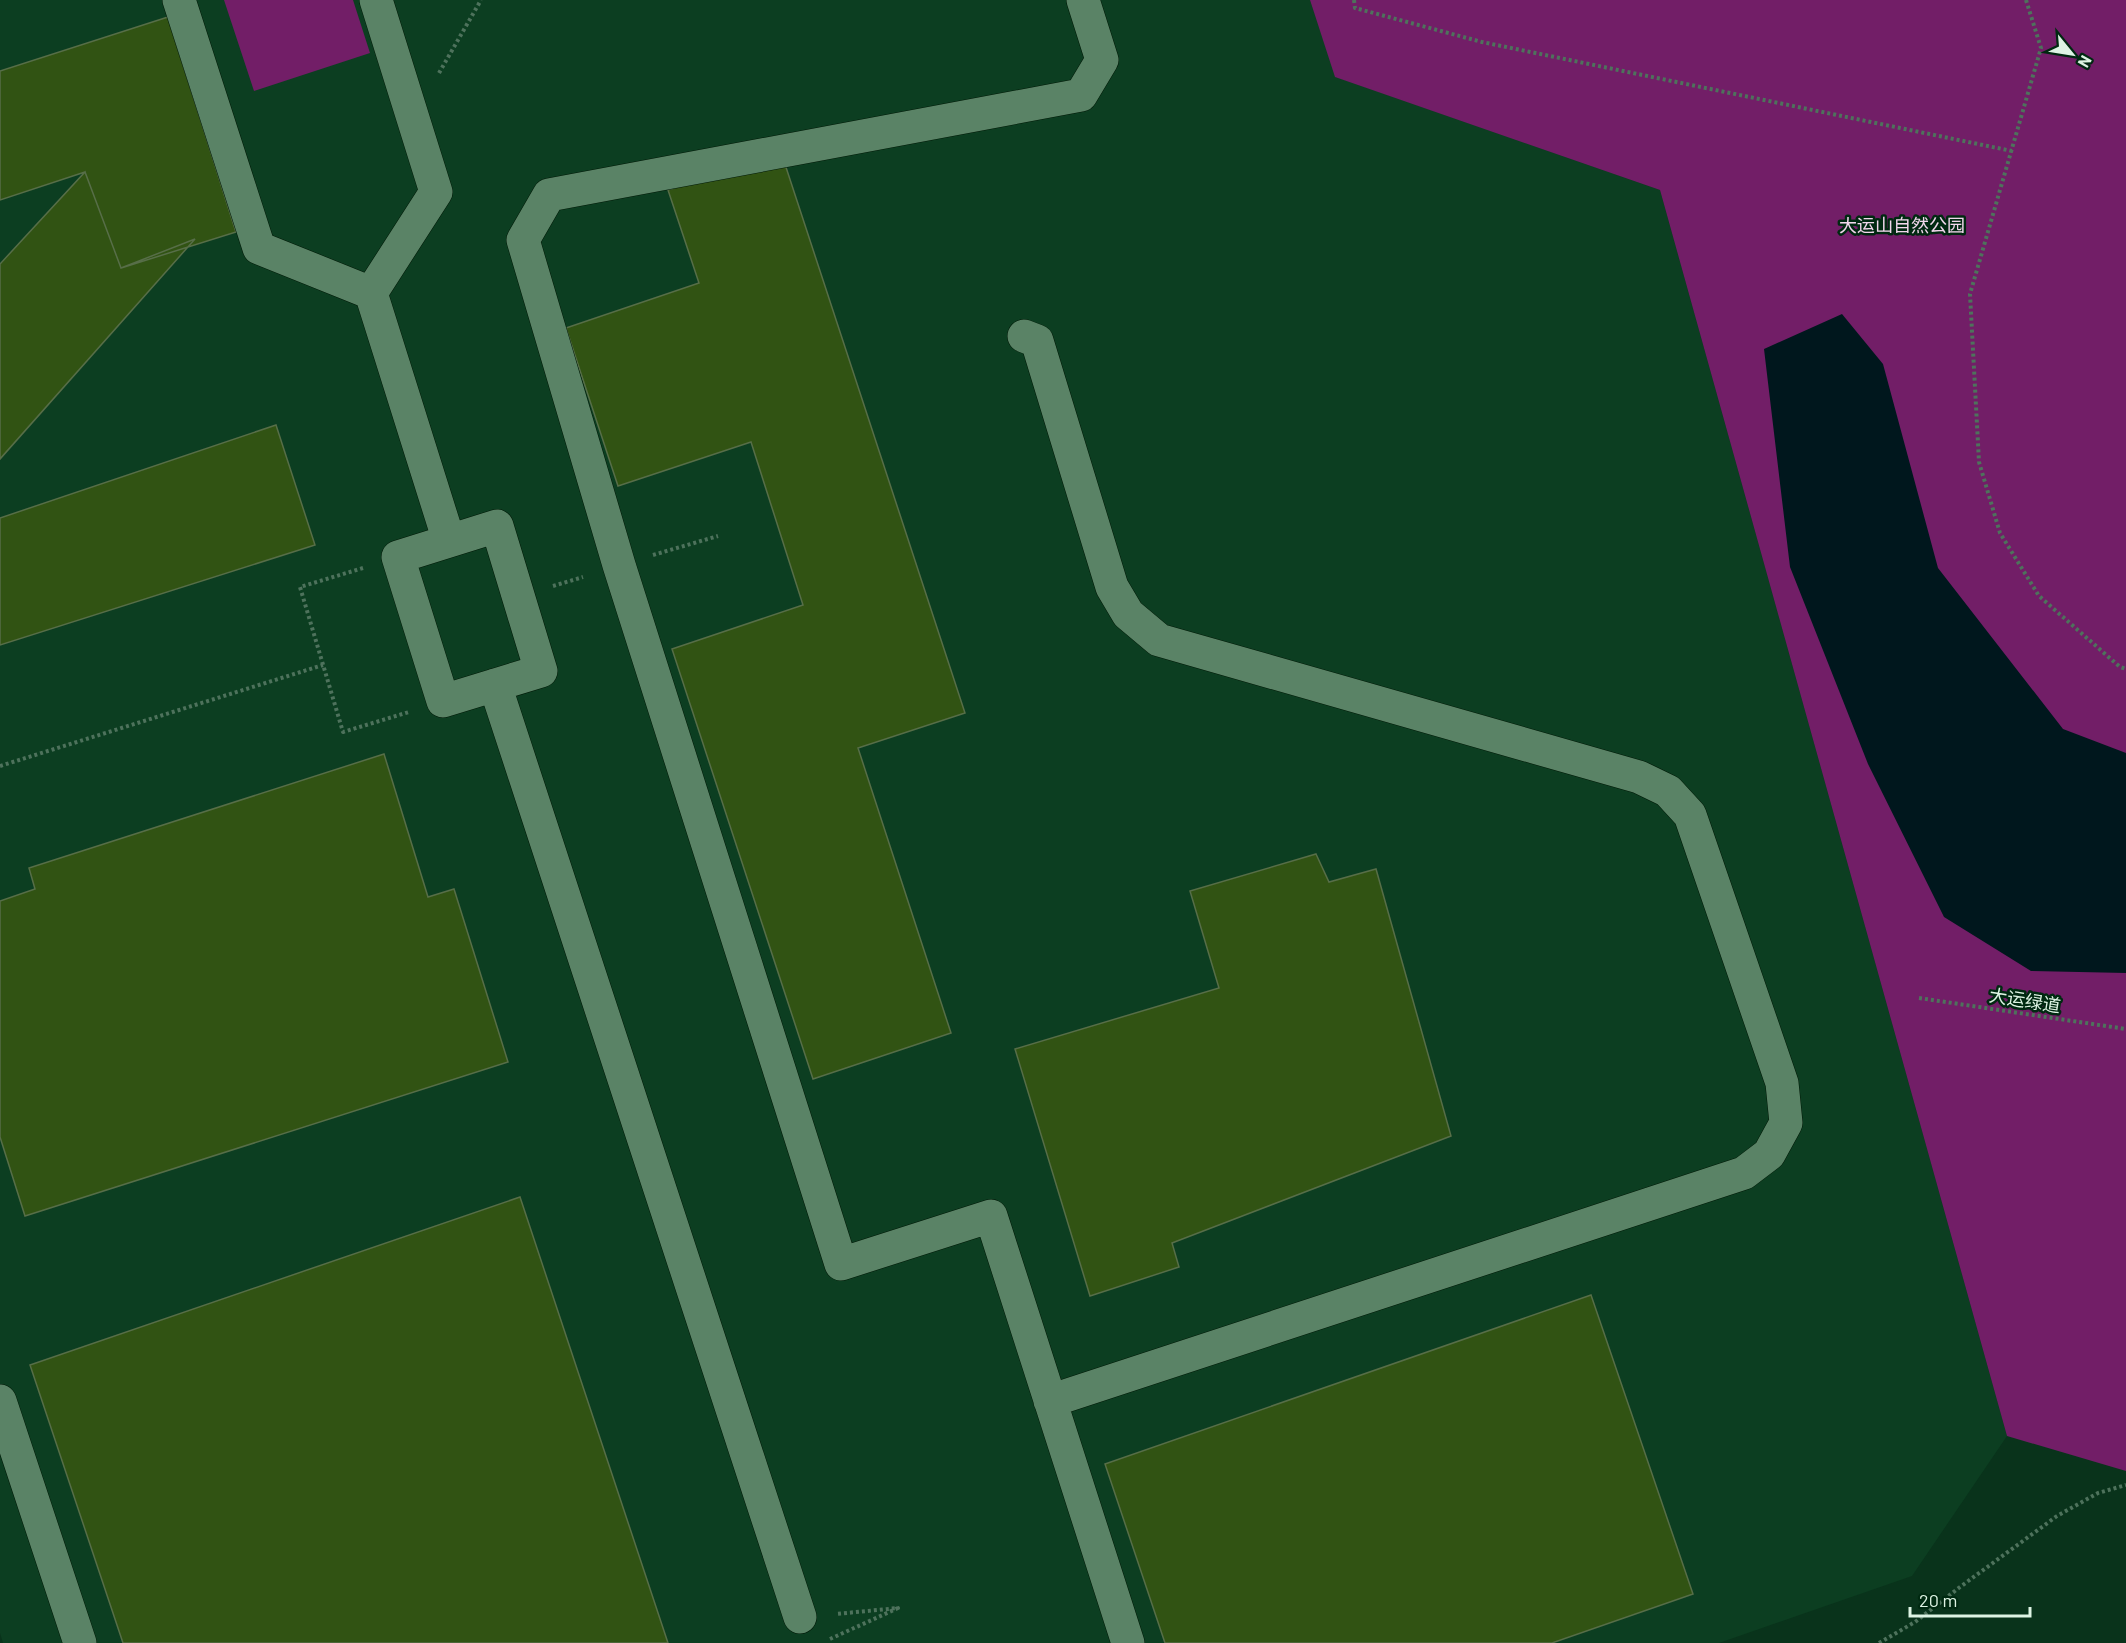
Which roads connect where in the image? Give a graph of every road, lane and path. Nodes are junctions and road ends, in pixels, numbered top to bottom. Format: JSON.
{"nodes":[{"id":1,"x":179,"y":0,"type":"edge"},
{"id":2,"x":376,"y":0,"type":"edge"},
{"id":3,"x":481,"y":0,"type":"edge"},
{"id":4,"x":1083,"y":0,"type":"edge"},
{"id":5,"x":1349,"y":0,"type":"edge"},
{"id":6,"x":1354,"y":0,"type":"edge"},
{"id":7,"x":2026,"y":0,"type":"edge"},
{"id":8,"x":1355,"y":8,"type":"junction"},
{"id":9,"x":413,"y":118,"type":"junction"},
{"id":10,"x":2012,"y":151,"type":"junction"},
{"id":11,"x":371,"y":293,"type":"junction"},
{"id":12,"x":1024,"y":336,"type":"dead end"},
{"id":13,"x":718,"y":536,"type":"dead end"},
{"id":14,"x":449,"y":541,"type":"junction"},
{"id":15,"x":398,"y":556,"type":"junction"},
{"id":16,"x":619,"y":565,"type":"junction"},
{"id":17,"x":518,"y":597,"type":"junction"},
{"id":18,"x":323,"y":664,"type":"junction"},
{"id":19,"x":2126,"y":669,"type":"edge"},
{"id":20,"x":495,"y":685,"type":"junction"},
{"id":21,"x":443,"y":701,"type":"junction"},
{"id":22,"x":0,"y":766,"type":"edge"},
{"id":23,"x":1920,"y":998,"type":"dead end"},
{"id":24,"x":2126,"y":1029,"type":"edge"},
{"id":25,"x":0,"y":1401,"type":"edge"},
{"id":26,"x":1050,"y":1401,"type":"junction"},
{"id":27,"x":2126,"y":1485,"type":"edge"},
{"id":28,"x":800,"y":1617,"type":"joint"},
{"id":29,"x":80,"y":1643,"type":"edge"},
{"id":30,"x":821,"y":1643,"type":"edge"},
{"id":31,"x":1128,"y":1643,"type":"edge"},
{"id":32,"x":1879,"y":1643,"type":"edge"}],
"edges":[{"from":1,"to":11,"type":"street"},
{"from":2,"to":9,"type":"street"},
{"from":3,"to":9,"type":"path"},
{"from":4,"to":16,"type":"street"},
{"from":5,"to":8,"type":"path"},
{"from":6,"to":8,"type":"path"},
{"from":7,"to":10,"type":"path"},
{"from":8,"to":10,"type":"path"},
{"from":9,"to":11,"type":"street"},
{"from":10,"to":19,"type":"path"},
{"from":11,"to":14,"type":"street"},
{"from":12,"to":26,"type":"street"},
{"from":13,"to":16,"type":"path"},
{"from":14,"to":15,"type":"street"},
{"from":14,"to":17,"type":"street"},
{"from":15,"to":18,"type":"path"},
{"from":15,"to":21,"type":"street"},
{"from":16,"to":17,"type":"path"},
{"from":16,"to":26,"type":"street"},
{"from":17,"to":20,"type":"street"},
{"from":18,"to":21,"type":"path"},
{"from":18,"to":22,"type":"path"},
{"from":20,"to":21,"type":"street"},
{"from":20,"to":28,"type":"street"},
{"from":23,"to":24,"type":"path","name":"大运绿道"},
{"from":25,"to":29,"type":"street"},
{"from":26,"to":31,"type":"street"},
{"from":27,"to":32,"type":"path"},
{"from":28,"to":30,"type":"path"}]}
